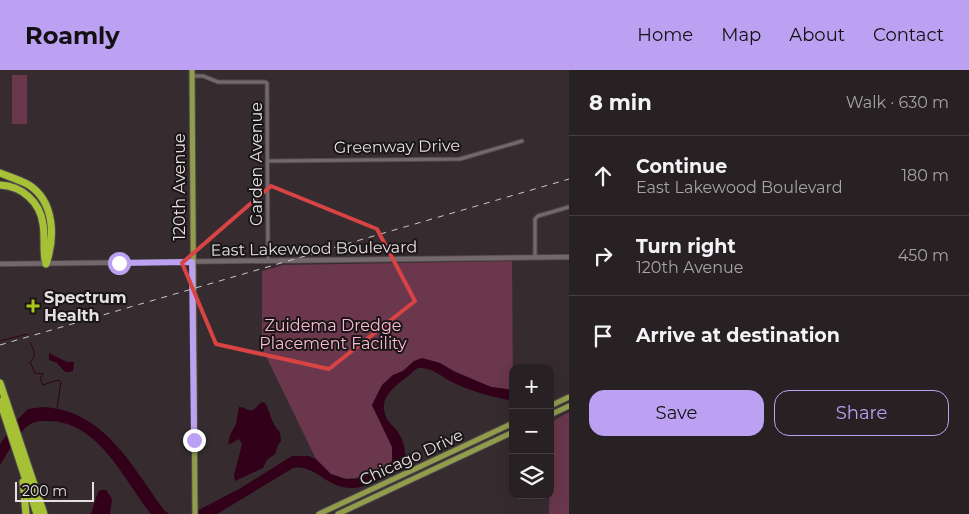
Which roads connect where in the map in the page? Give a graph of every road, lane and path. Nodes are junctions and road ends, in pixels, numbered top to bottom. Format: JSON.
{"nodes":[{"id":1,"x":192,"y":73,"type":"edge"},
{"id":2,"x":522,"y":141,"type":"dead end"},
{"id":3,"x":269,"y":160,"type":"junction"},
{"id":4,"x":0,"y":173,"type":"edge"},
{"id":5,"x":0,"y":185,"type":"edge"},
{"id":6,"x":569,"y":208,"type":"edge"},
{"id":7,"x":535,"y":257,"type":"junction"},
{"id":8,"x":569,"y":257,"type":"edge"},
{"id":9,"x":268,"y":261,"type":"junction"},
{"id":10,"x":192,"y":262,"type":"junction"},
{"id":11,"x":0,"y":264,"type":"edge"},
{"id":12,"x":46,"y":264,"type":"junction"},
{"id":13,"x":0,"y":383,"type":"edge"},
{"id":14,"x":568,"y":398,"type":"edge"},
{"id":15,"x":0,"y":401,"type":"edge"},
{"id":16,"x":554,"y":404,"type":"edge"},
{"id":17,"x":569,"y":406,"type":"edge"},
{"id":18,"x":554,"y":413,"type":"edge"},
{"id":19,"x":10,"y":420,"type":"junction"},
{"id":20,"x":509,"y":425,"type":"edge"},
{"id":21,"x":509,"y":434,"type":"edge"},
{"id":22,"x":19,"y":448,"type":"junction"},
{"id":23,"x":447,"y":455,"type":"junction"},
{"id":24,"x":448,"y":462,"type":"junction"},
{"id":25,"x":22,"y":467,"type":"junction"},
{"id":26,"x":348,"y":500,"type":"junction"},
{"id":27,"x":195,"y":511,"type":"edge"},
{"id":28,"x":26,"y":514,"type":"edge"},
{"id":29,"x":38,"y":514,"type":"edge"},
{"id":30,"x":44,"y":514,"type":"edge"},
{"id":31,"x":319,"y":514,"type":"edge"},
{"id":32,"x":324,"y":514,"type":"edge"},
{"id":33,"x":338,"y":514,"type":"edge"}],
"edges":[{"from":1,"to":3,"type":"street","name":"Garden Avenue"},
{"from":1,"to":10,"type":"main road","name":"120th Avenue"},
{"from":2,"to":3,"type":"street","name":"Greenway Drive"},
{"from":3,"to":9,"type":"street","name":"Garden Avenue"},
{"from":4,"to":12,"type":"highway"},
{"from":5,"to":12,"type":"highway"},
{"from":6,"to":7,"type":"street"},
{"from":7,"to":8,"type":"main road","name":"East Lakewood Boulevard"},
{"from":7,"to":9,"type":"main road","name":"East Lakewood Boulevard"},
{"from":9,"to":10,"type":"main road","name":"East Lakewood Boulevard"},
{"from":10,"to":12,"type":"main road","name":"East Lakewood Boulevard"},
{"from":10,"to":27,"type":"main road","name":"120th Avenue"},
{"from":11,"to":12,"type":"main road","name":"East Lakewood Boulevard"},
{"from":13,"to":19,"type":"highway"},
{"from":14,"to":16,"type":"main road"},
{"from":15,"to":19,"type":"highway"},
{"from":17,"to":18,"type":"main road"},
{"from":19,"to":22,"type":"highway"},
{"from":20,"to":23,"type":"main road","name":"Chicago Drive"},
{"from":21,"to":24,"type":"main road","name":"Chicago Drive"},
{"from":22,"to":25,"type":"highway"},
{"from":22,"to":30,"type":"highway"},
{"from":23,"to":24,"type":"main road"},
{"from":23,"to":26,"type":"main road","name":"Chicago Drive"},
{"from":24,"to":33,"type":"main road","name":"Chicago Drive"},
{"from":25,"to":28,"type":"highway"},
{"from":25,"to":29,"type":"highway"},
{"from":26,"to":31,"type":"main road","name":"Chicago Drive"},
{"from":26,"to":32,"type":"main road"}]}
